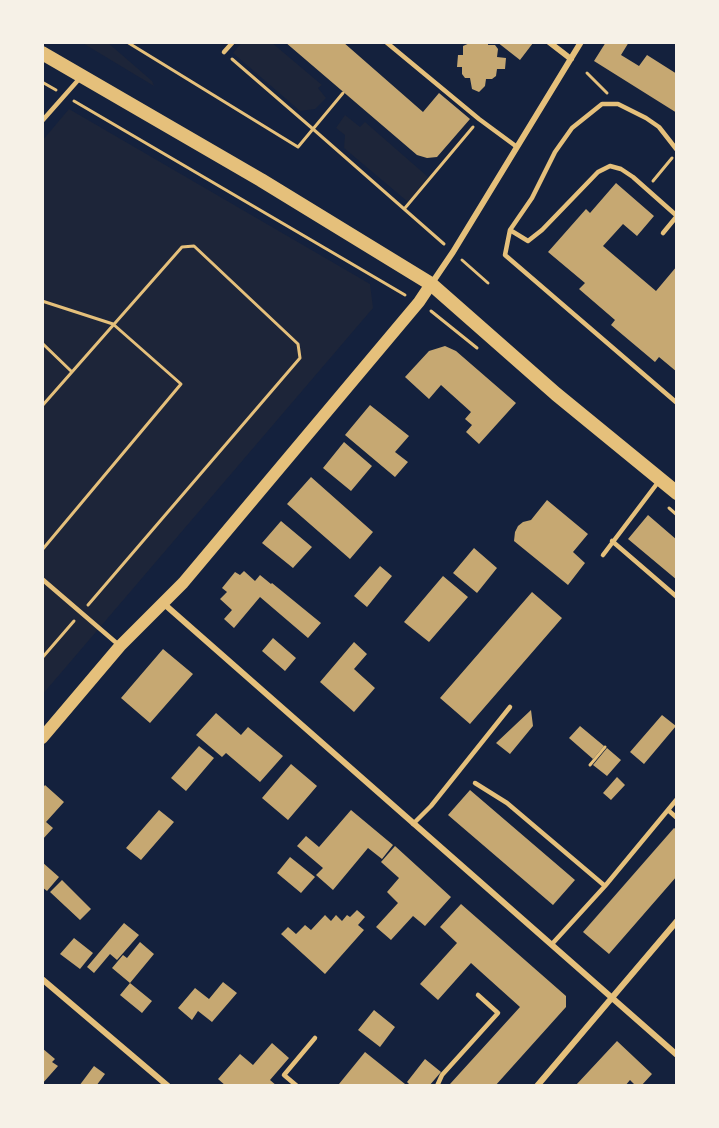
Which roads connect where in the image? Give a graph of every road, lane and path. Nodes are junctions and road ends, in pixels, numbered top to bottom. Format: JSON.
{"nodes":[{"id":1,"x":128,"y":42,"type":"edge"},
{"id":2,"x":233,"y":42,"type":"edge"},
{"id":3,"x":386,"y":42,"type":"edge"},
{"id":4,"x":549,"y":42,"type":"edge"},
{"id":5,"x":581,"y":42,"type":"edge"},
{"id":6,"x":224,"y":52,"type":"joint"},
{"id":7,"x":42,"y":53,"type":"edge"},
{"id":8,"x":571,"y":59,"type":"junction"},
{"id":9,"x":587,"y":73,"type":"dead end"},
{"id":10,"x":82,"y":76,"type":"junction"},
{"id":11,"x":42,"y":81,"type":"edge"},
{"id":12,"x":343,"y":93,"type":"dead end"},
{"id":13,"x":64,"y":95,"type":"junction"},
{"id":14,"x":618,"y":104,"type":"junction"},
{"id":15,"x":479,"y":119,"type":"junction"},
{"id":16,"x":42,"y":121,"type":"edge"},
{"id":17,"x":314,"y":129,"type":"junction"},
{"id":18,"x":517,"y":147,"type":"junction"},
{"id":19,"x":677,"y":150,"type":"edge"},
{"id":20,"x":405,"y":208,"type":"junction"},
{"id":21,"x":677,"y":216,"type":"edge"},
{"id":22,"x":510,"y":230,"type":"junction"},
{"id":23,"x":663,"y":233,"type":"dead end"},
{"id":24,"x":453,"y":252,"type":"junction"},
{"id":25,"x":488,"y":283,"type":"dead end"},
{"id":26,"x":431,"y":284,"type":"junction"},
{"id":27,"x":42,"y":301,"type":"edge"},
{"id":28,"x":419,"y":302,"type":"junction"},
{"id":29,"x":113,"y":324,"type":"junction"},
{"id":30,"x":42,"y":343,"type":"edge"},
{"id":31,"x":72,"y":371,"type":"junction"},
{"id":32,"x":677,"y":403,"type":"edge"},
{"id":33,"x":42,"y":406,"type":"edge"},
{"id":34,"x":660,"y":479,"type":"junction"},
{"id":35,"x":677,"y":493,"type":"edge"},
{"id":36,"x":612,"y":541,"type":"junction"},
{"id":37,"x":42,"y":550,"type":"edge"},
{"id":38,"x":603,"y":555,"type":"dead end"},
{"id":39,"x":42,"y":579,"type":"edge"},
{"id":40,"x":677,"y":597,"type":"edge"},
{"id":41,"x":163,"y":603,"type":"junction"},
{"id":42,"x":82,"y":612,"type":"junction"},
{"id":43,"x":120,"y":646,"type":"junction"},
{"id":44,"x":42,"y":658,"type":"edge"},
{"id":45,"x":510,"y":707,"type":"dead end"},
{"id":46,"x":42,"y":738,"type":"edge"},
{"id":47,"x":605,"y":747,"type":"dead end"},
{"id":48,"x":590,"y":765,"type":"dead end"},
{"id":49,"x":475,"y":783,"type":"dead end"},
{"id":50,"x":677,"y":799,"type":"edge"},
{"id":51,"x":668,"y":810,"type":"junction"},
{"id":52,"x":677,"y":818,"type":"edge"},
{"id":53,"x":413,"y":824,"type":"junction"},
{"id":54,"x":604,"y":886,"type":"junction"},
{"id":55,"x":677,"y":921,"type":"edge"},
{"id":56,"x":552,"y":944,"type":"junction"},
{"id":57,"x":42,"y":979,"type":"edge"},
{"id":58,"x":478,"y":995,"type":"dead end"},
{"id":59,"x":613,"y":998,"type":"junction"},
{"id":60,"x":315,"y":1038,"type":"dead end"},
{"id":61,"x":677,"y":1055,"type":"edge"},
{"id":62,"x":168,"y":1086,"type":"edge"},
{"id":63,"x":297,"y":1086,"type":"edge"},
{"id":64,"x":437,"y":1086,"type":"edge"},
{"id":65,"x":537,"y":1086,"type":"edge"}],
"edges":[{"from":1,"to":17,"type":"path"},
{"from":2,"to":6,"type":"lane"},
{"from":3,"to":15,"type":"lane"},
{"from":4,"to":8,"type":"street"},
{"from":5,"to":8,"type":"street"},
{"from":6,"to":17,"type":"path"},
{"from":7,"to":10,"type":"main road"},
{"from":8,"to":18,"type":"street"},
{"from":9,"to":14,"type":"path"},
{"from":10,"to":13,"type":"lane"},
{"from":10,"to":26,"type":"main road"},
{"from":11,"to":13,"type":"path"},
{"from":12,"to":17,"type":"path"},
{"from":13,"to":16,"type":"lane"},
{"from":13,"to":28,"type":"path"},
{"from":14,"to":19,"type":"lane"},
{"from":14,"to":22,"type":"lane"},
{"from":15,"to":18,"type":"lane"},
{"from":15,"to":20,"type":"path"},
{"from":17,"to":20,"type":"path"},
{"from":18,"to":24,"type":"street"},
{"from":20,"to":24,"type":"path"},
{"from":21,"to":22,"type":"lane"},
{"from":21,"to":23,"type":"lane"},
{"from":22,"to":32,"type":"lane"},
{"from":24,"to":25,"type":"path"},
{"from":24,"to":26,"type":"street"},
{"from":26,"to":28,"type":"main road"},
{"from":26,"to":34,"type":"main road"},
{"from":27,"to":29,"type":"path"},
{"from":28,"to":41,"type":"main road"},
{"from":29,"to":31,"type":"path"},
{"from":29,"to":37,"type":"path"},
{"from":29,"to":42,"type":"path"},
{"from":30,"to":31,"type":"path"},
{"from":31,"to":33,"type":"path"},
{"from":34,"to":35,"type":"main road"},
{"from":34,"to":36,"type":"lane"},
{"from":36,"to":38,"type":"lane"},
{"from":36,"to":40,"type":"lane"},
{"from":39,"to":42,"type":"lane"},
{"from":41,"to":43,"type":"main road"},
{"from":41,"to":53,"type":"street"},
{"from":42,"to":43,"type":"lane"},
{"from":42,"to":44,"type":"path"},
{"from":43,"to":46,"type":"main road"},
{"from":45,"to":53,"type":"lane"},
{"from":47,"to":48,"type":"path"},
{"from":49,"to":54,"type":"lane"},
{"from":50,"to":51,"type":"lane"},
{"from":51,"to":52,"type":"lane"},
{"from":51,"to":54,"type":"lane"},
{"from":53,"to":56,"type":"street"},
{"from":54,"to":56,"type":"lane"},
{"from":55,"to":59,"type":"street"},
{"from":56,"to":59,"type":"street"},
{"from":57,"to":62,"type":"street"},
{"from":58,"to":64,"type":"lane"},
{"from":59,"to":61,"type":"street"},
{"from":59,"to":65,"type":"street"},
{"from":60,"to":63,"type":"lane"}]}
